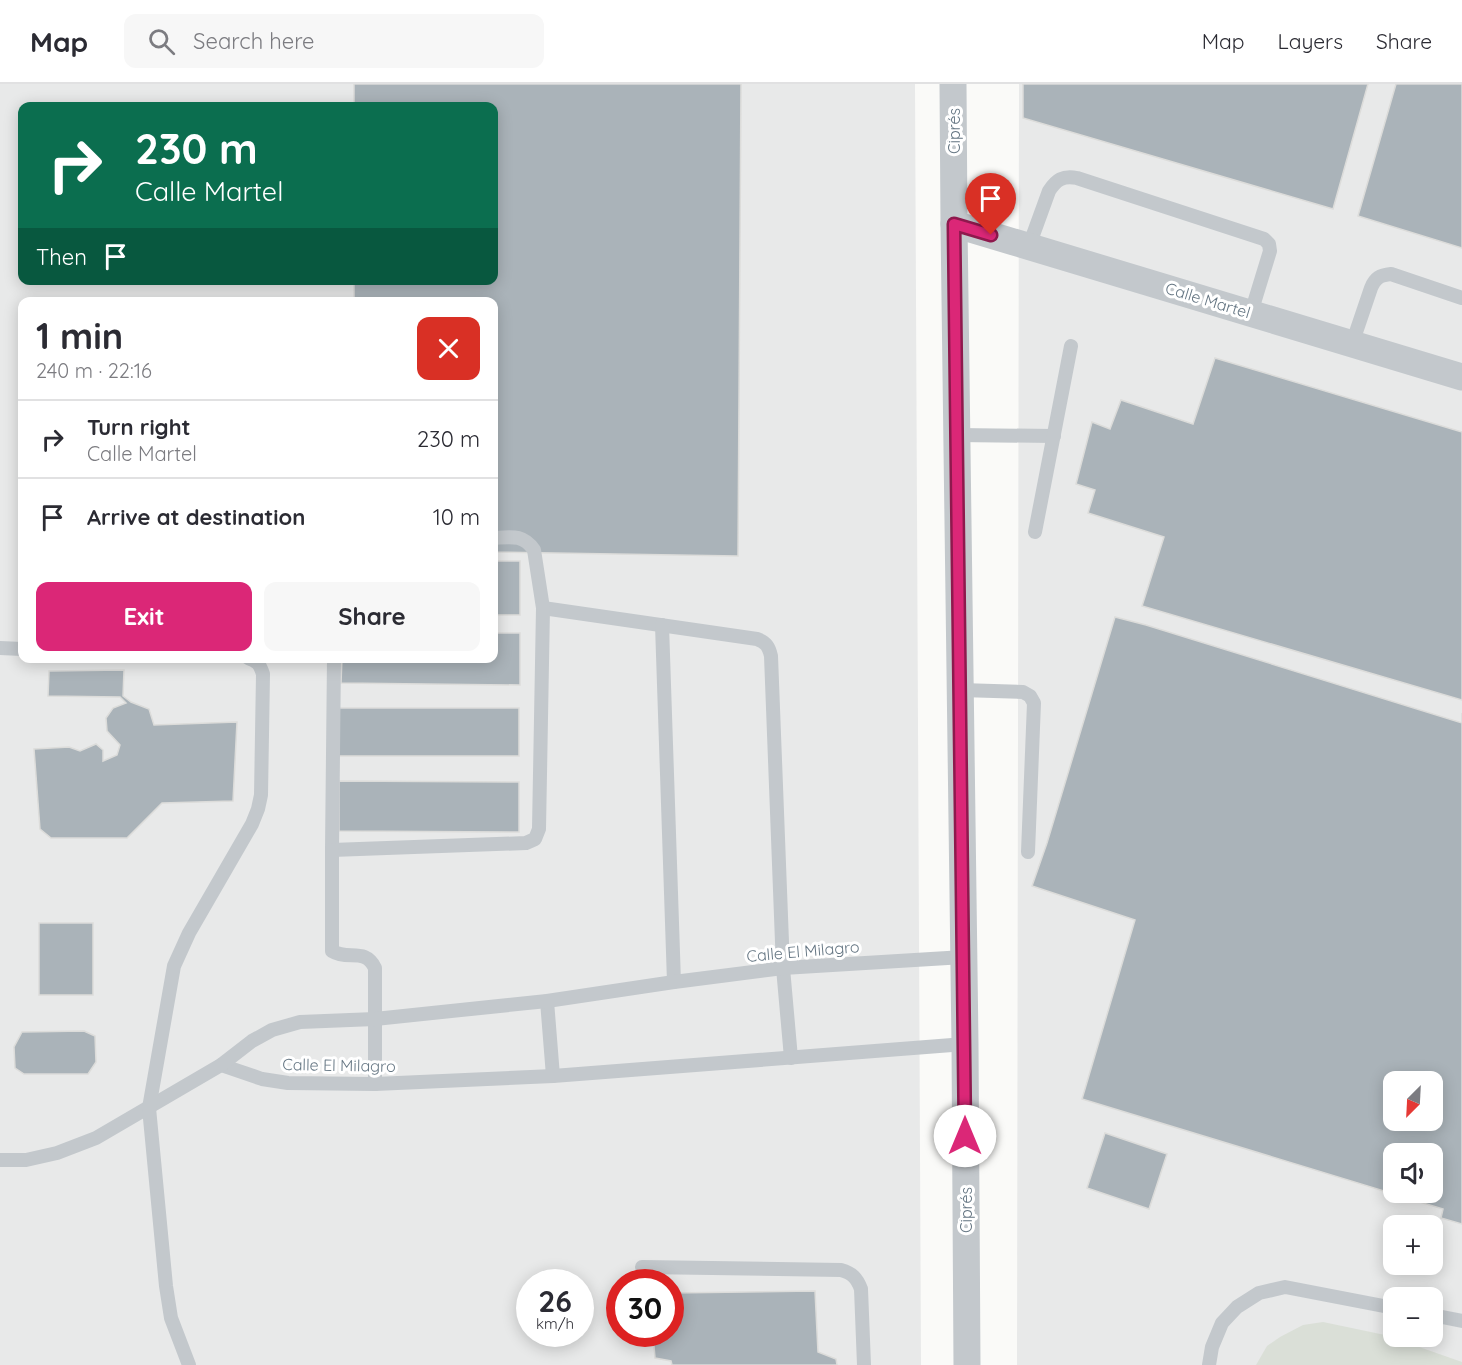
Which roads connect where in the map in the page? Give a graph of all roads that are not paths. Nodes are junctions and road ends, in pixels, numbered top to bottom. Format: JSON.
{"nodes":[{"id":1,"x":953,"y":84,"type":"edge"},
{"id":2,"x":954,"y":224,"type":"junction"},
{"id":3,"x":1029,"y":246,"type":"junction"},
{"id":4,"x":1462,"y":298,"type":"edge"},
{"id":5,"x":1251,"y":314,"type":"junction"},
{"id":6,"x":1352,"y":344,"type":"junction"},
{"id":7,"x":1071,"y":346,"type":"dead end"},
{"id":8,"x":1462,"y":377,"type":"edge"},
{"id":9,"x":957,"y":435,"type":"junction"},
{"id":10,"x":1054,"y":436,"type":"junction"},
{"id":11,"x":1035,"y":532,"type":"dead end"},
{"id":12,"x":498,"y":538,"type":"edge"},
{"id":13,"x":543,"y":608,"type":"junction"},
{"id":14,"x":662,"y":625,"type":"junction"},
{"id":15,"x":0,"y":648,"type":"edge"},
{"id":16,"x":18,"y":649,"type":"edge"},
{"id":17,"x":258,"y":663,"type":"edge"},
{"id":18,"x":334,"y":663,"type":"edge"},
{"id":19,"x":961,"y":690,"type":"junction"},
{"id":20,"x":332,"y":850,"type":"junction"},
{"id":21,"x":1028,"y":852,"type":"dead end"},
{"id":22,"x":964,"y":957,"type":"junction"},
{"id":23,"x":783,"y":968,"type":"junction"},
{"id":24,"x":674,"y":982,"type":"junction"},
{"id":25,"x":547,"y":1001,"type":"junction"},
{"id":26,"x":375,"y":1019,"type":"junction"},
{"id":27,"x":965,"y":1044,"type":"junction"},
{"id":28,"x":791,"y":1058,"type":"junction"},
{"id":29,"x":221,"y":1065,"type":"junction"},
{"id":30,"x":553,"y":1076,"type":"junction"},
{"id":31,"x":375,"y":1084,"type":"junction"},
{"id":32,"x":149,"y":1108,"type":"junction"},
{"id":33,"x":0,"y":1160,"type":"edge"},
{"id":34,"x":642,"y":1267,"type":"dead end"},
{"id":35,"x":1383,"y":1306,"type":"edge"},
{"id":36,"x":1443,"y":1317,"type":"edge"},
{"id":37,"x":1462,"y":1321,"type":"edge"},
{"id":38,"x":189,"y":1365,"type":"edge"},
{"id":39,"x":864,"y":1365,"type":"edge"},
{"id":40,"x":967,"y":1365,"type":"edge"},
{"id":41,"x":1209,"y":1365,"type":"edge"}],
"edges":[{"from":1,"to":2,"type":"street","name":"Ciprés"},
{"from":2,"to":3,"type":"street","name":"Calle Martel"},
{"from":2,"to":9,"type":"street","name":"Ciprés"},
{"from":3,"to":5,"type":"street","name":"Calle Martel"},
{"from":3,"to":5,"type":"lane"},
{"from":4,"to":6,"type":"lane"},
{"from":5,"to":6,"type":"street","name":"Calle Martel"},
{"from":6,"to":8,"type":"street","name":"Calle Martel"},
{"from":7,"to":10,"type":"lane"},
{"from":9,"to":10,"type":"lane"},
{"from":9,"to":19,"type":"street","name":"Ciprés"},
{"from":10,"to":11,"type":"lane"},
{"from":12,"to":13,"type":"lane"},
{"from":13,"to":14,"type":"lane"},
{"from":13,"to":20,"type":"lane"},
{"from":14,"to":23,"type":"lane"},
{"from":14,"to":24,"type":"lane"},
{"from":15,"to":16,"type":"lane"},
{"from":17,"to":32,"type":"lane"},
{"from":18,"to":20,"type":"lane"},
{"from":19,"to":21,"type":"lane"},
{"from":19,"to":22,"type":"street","name":"Ciprés"},
{"from":20,"to":26,"type":"lane"},
{"from":22,"to":23,"type":"lane","name":"Calle El Milagro"},
{"from":22,"to":27,"type":"street","name":"Ciprés"},
{"from":23,"to":24,"type":"lane","name":"Calle El Milagro"},
{"from":23,"to":28,"type":"lane"},
{"from":24,"to":25,"type":"lane","name":"Calle El Milagro"},
{"from":25,"to":26,"type":"lane","name":"Calle El Milagro"},
{"from":25,"to":30,"type":"lane"},
{"from":26,"to":29,"type":"lane","name":"Calle El Milagro"},
{"from":26,"to":31,"type":"lane"},
{"from":27,"to":28,"type":"lane","name":"Calle El Milagro"},
{"from":27,"to":40,"type":"street","name":"Ciprés"},
{"from":28,"to":30,"type":"lane","name":"Calle El Milagro"},
{"from":29,"to":31,"type":"lane","name":"Calle El Milagro"},
{"from":29,"to":32,"type":"lane"},
{"from":30,"to":31,"type":"lane","name":"Calle El Milagro"},
{"from":32,"to":33,"type":"lane"},
{"from":32,"to":38,"type":"lane"},
{"from":34,"to":39,"type":"lane"},
{"from":35,"to":41,"type":"lane"},
{"from":36,"to":37,"type":"lane"}]}
